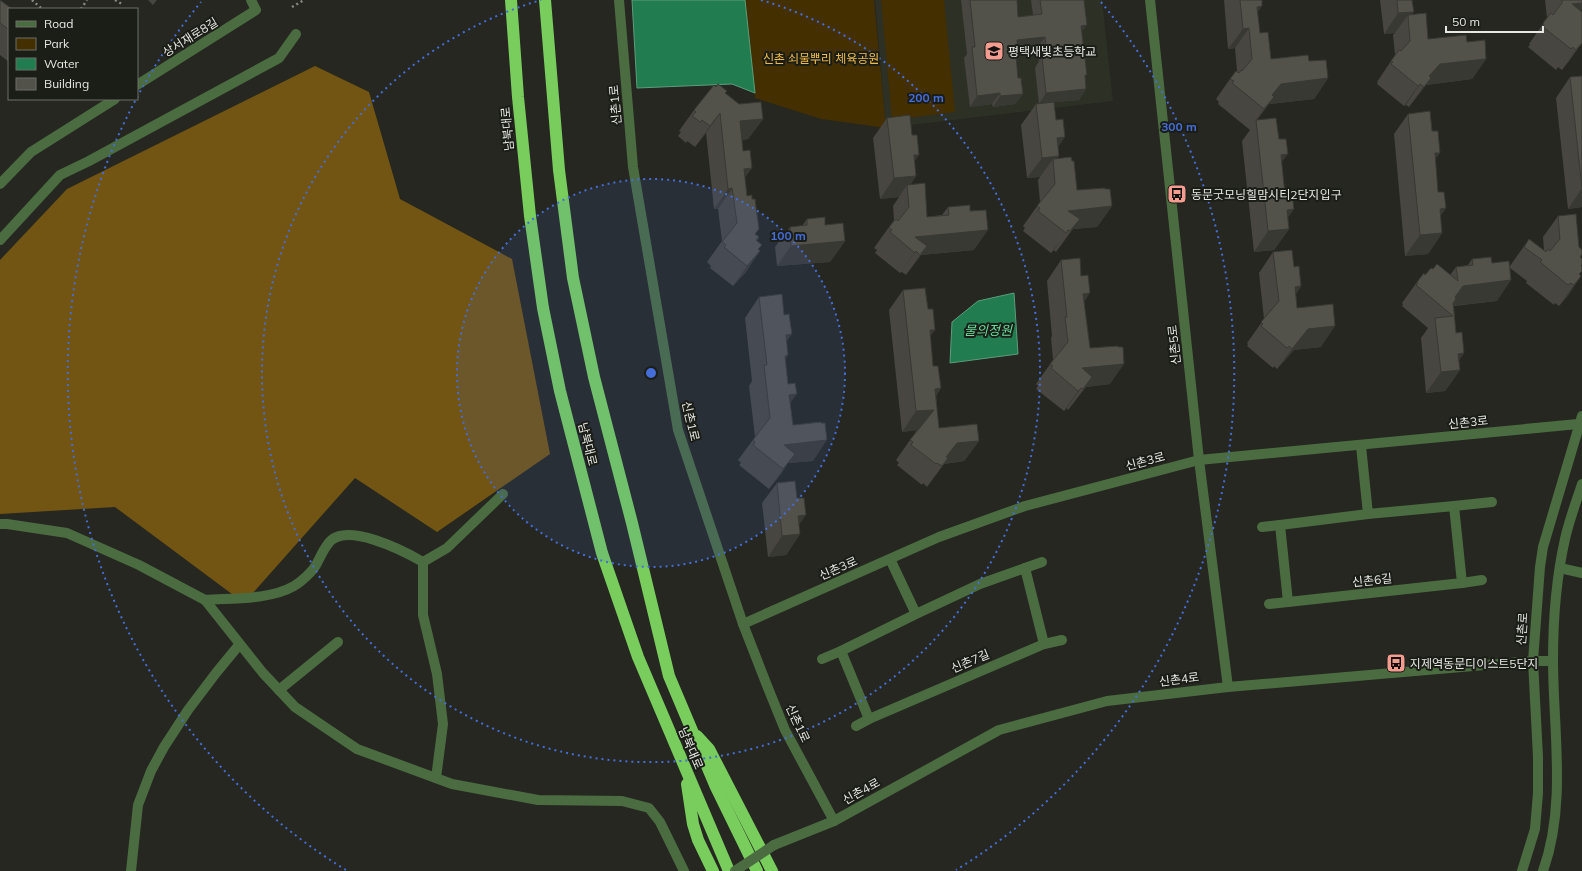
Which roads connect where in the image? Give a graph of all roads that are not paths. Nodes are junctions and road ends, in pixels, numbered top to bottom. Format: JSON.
{"nodes":[{"id":1,"x":250,"y":0,"type":"edge"},
{"id":2,"x":511,"y":0,"type":"edge"},
{"id":3,"x":545,"y":0,"type":"edge"},
{"id":4,"x":619,"y":0,"type":"edge"},
{"id":5,"x":1150,"y":0,"type":"edge"},
{"id":6,"x":296,"y":34,"type":"dead end"},
{"id":7,"x":138,"y":84,"type":"edge"},
{"id":8,"x":113,"y":100,"type":"edge"},
{"id":9,"x":0,"y":184,"type":"edge"},
{"id":10,"x":0,"y":240,"type":"edge"},
{"id":11,"x":1580,"y":420,"type":"edge"},
{"id":12,"x":1361,"y":446,"type":"junction"},
{"id":13,"x":1199,"y":460,"type":"junction"},
{"id":14,"x":1582,"y":484,"type":"edge"},
{"id":15,"x":503,"y":494,"type":"dead end"},
{"id":16,"x":1492,"y":502,"type":"dead end"},
{"id":17,"x":1454,"y":506,"type":"junction"},
{"id":18,"x":1368,"y":514,"type":"junction"},
{"id":19,"x":0,"y":524,"type":"edge"},
{"id":20,"x":1280,"y":525,"type":"junction"},
{"id":21,"x":1262,"y":527,"type":"dead end"},
{"id":22,"x":890,"y":559,"type":"junction"},
{"id":23,"x":423,"y":562,"type":"junction"},
{"id":24,"x":1042,"y":562,"type":"dead end"},
{"id":25,"x":1025,"y":568,"type":"junction"},
{"id":26,"x":1560,"y":568,"type":"junction"},
{"id":27,"x":1582,"y":573,"type":"edge"},
{"id":28,"x":1482,"y":580,"type":"dead end"},
{"id":29,"x":1462,"y":583,"type":"junction"},
{"id":30,"x":205,"y":600,"type":"junction"},
{"id":31,"x":1288,"y":602,"type":"junction"},
{"id":32,"x":1269,"y":604,"type":"dead end"},
{"id":33,"x":916,"y":614,"type":"junction"},
{"id":34,"x":743,"y":624,"type":"junction"},
{"id":35,"x":1062,"y":640,"type":"dead end"},
{"id":36,"x":338,"y":642,"type":"dead end"},
{"id":37,"x":1044,"y":644,"type":"junction"},
{"id":38,"x":240,"y":645,"type":"junction"},
{"id":39,"x":841,"y":651,"type":"junction"},
{"id":40,"x":822,"y":659,"type":"dead end"},
{"id":41,"x":1533,"y":660,"type":"junction"},
{"id":42,"x":1553,"y":661,"type":"junction"},
{"id":43,"x":1228,"y":687,"type":"junction"},
{"id":44,"x":279,"y":690,"type":"junction"},
{"id":45,"x":869,"y":719,"type":"junction"},
{"id":46,"x":856,"y":726,"type":"dead end"},
{"id":47,"x":693,"y":731,"type":"junction"},
{"id":48,"x":683,"y":764,"type":"junction"},
{"id":49,"x":436,"y":778,"type":"junction"},
{"id":50,"x":834,"y":821,"type":"junction"},
{"id":51,"x":131,"y":871,"type":"edge"},
{"id":52,"x":684,"y":871,"type":"edge"},
{"id":53,"x":713,"y":871,"type":"edge"},
{"id":54,"x":729,"y":871,"type":"edge"},
{"id":55,"x":735,"y":871,"type":"edge"},
{"id":56,"x":757,"y":871,"type":"edge"},
{"id":57,"x":772,"y":871,"type":"edge"},
{"id":58,"x":1522,"y":871,"type":"edge"},
{"id":59,"x":1543,"y":871,"type":"edge"}],
"edges":[{"from":1,"to":7,"type":"street","name":"상서재로8길"},
{"from":2,"to":48,"type":"highway","name":"남북대로"},
{"from":3,"to":47,"type":"highway","name":"남북대로"},
{"from":4,"to":34,"type":"street","name":"신촌1로"},
{"from":5,"to":13,"type":"street","name":"신촌5로"},
{"from":6,"to":10,"type":"street"},
{"from":8,"to":9,"type":"street"},
{"from":11,"to":12,"type":"street","name":"신촌3로"},
{"from":11,"to":41,"type":"street","name":"신촌로"},
{"from":12,"to":13,"type":"street","name":"신촌3로"},
{"from":12,"to":18,"type":"street"},
{"from":13,"to":22,"type":"street","name":"신촌3로"},
{"from":13,"to":43,"type":"street","name":"신촌5로"},
{"from":14,"to":26,"type":"street"},
{"from":15,"to":23,"type":"street"},
{"from":16,"to":17,"type":"street"},
{"from":17,"to":18,"type":"street"},
{"from":17,"to":29,"type":"street"},
{"from":18,"to":20,"type":"street"},
{"from":19,"to":30,"type":"street"},
{"from":20,"to":21,"type":"street"},
{"from":20,"to":31,"type":"street"},
{"from":22,"to":33,"type":"street"},
{"from":22,"to":34,"type":"street","name":"신촌3로"},
{"from":23,"to":30,"type":"street"},
{"from":23,"to":49,"type":"street"},
{"from":24,"to":25,"type":"street"},
{"from":25,"to":33,"type":"street"},
{"from":25,"to":37,"type":"street"},
{"from":26,"to":27,"type":"street"},
{"from":26,"to":42,"type":"street"},
{"from":28,"to":29,"type":"street","name":"신촌6길"},
{"from":29,"to":31,"type":"street","name":"신촌6길"},
{"from":30,"to":38,"type":"street"},
{"from":31,"to":32,"type":"street","name":"신촌6길"},
{"from":33,"to":39,"type":"street"},
{"from":34,"to":50,"type":"street","name":"신촌1로"},
{"from":35,"to":37,"type":"street","name":"신촌7길"},
{"from":36,"to":44,"type":"street"},
{"from":37,"to":45,"type":"street","name":"신촌7길"},
{"from":38,"to":44,"type":"street"},
{"from":38,"to":51,"type":"street"},
{"from":39,"to":40,"type":"street"},
{"from":39,"to":45,"type":"street"},
{"from":41,"to":42,"type":"street","name":"신촌4로"},
{"from":41,"to":43,"type":"street","name":"신촌4로"},
{"from":41,"to":58,"type":"street","name":"신촌로"},
{"from":42,"to":59,"type":"street"},
{"from":43,"to":50,"type":"street","name":"신촌4로"},
{"from":44,"to":49,"type":"street"},
{"from":45,"to":46,"type":"street","name":"신촌7길"},
{"from":47,"to":56,"type":"highway","name":"남북대로"},
{"from":47,"to":57,"type":"highway"},
{"from":48,"to":53,"type":"highway"},
{"from":48,"to":54,"type":"highway","name":"남북대로"},
{"from":49,"to":52,"type":"street"},
{"from":50,"to":55,"type":"street","name":"신촌4로","bridge":true}]}
